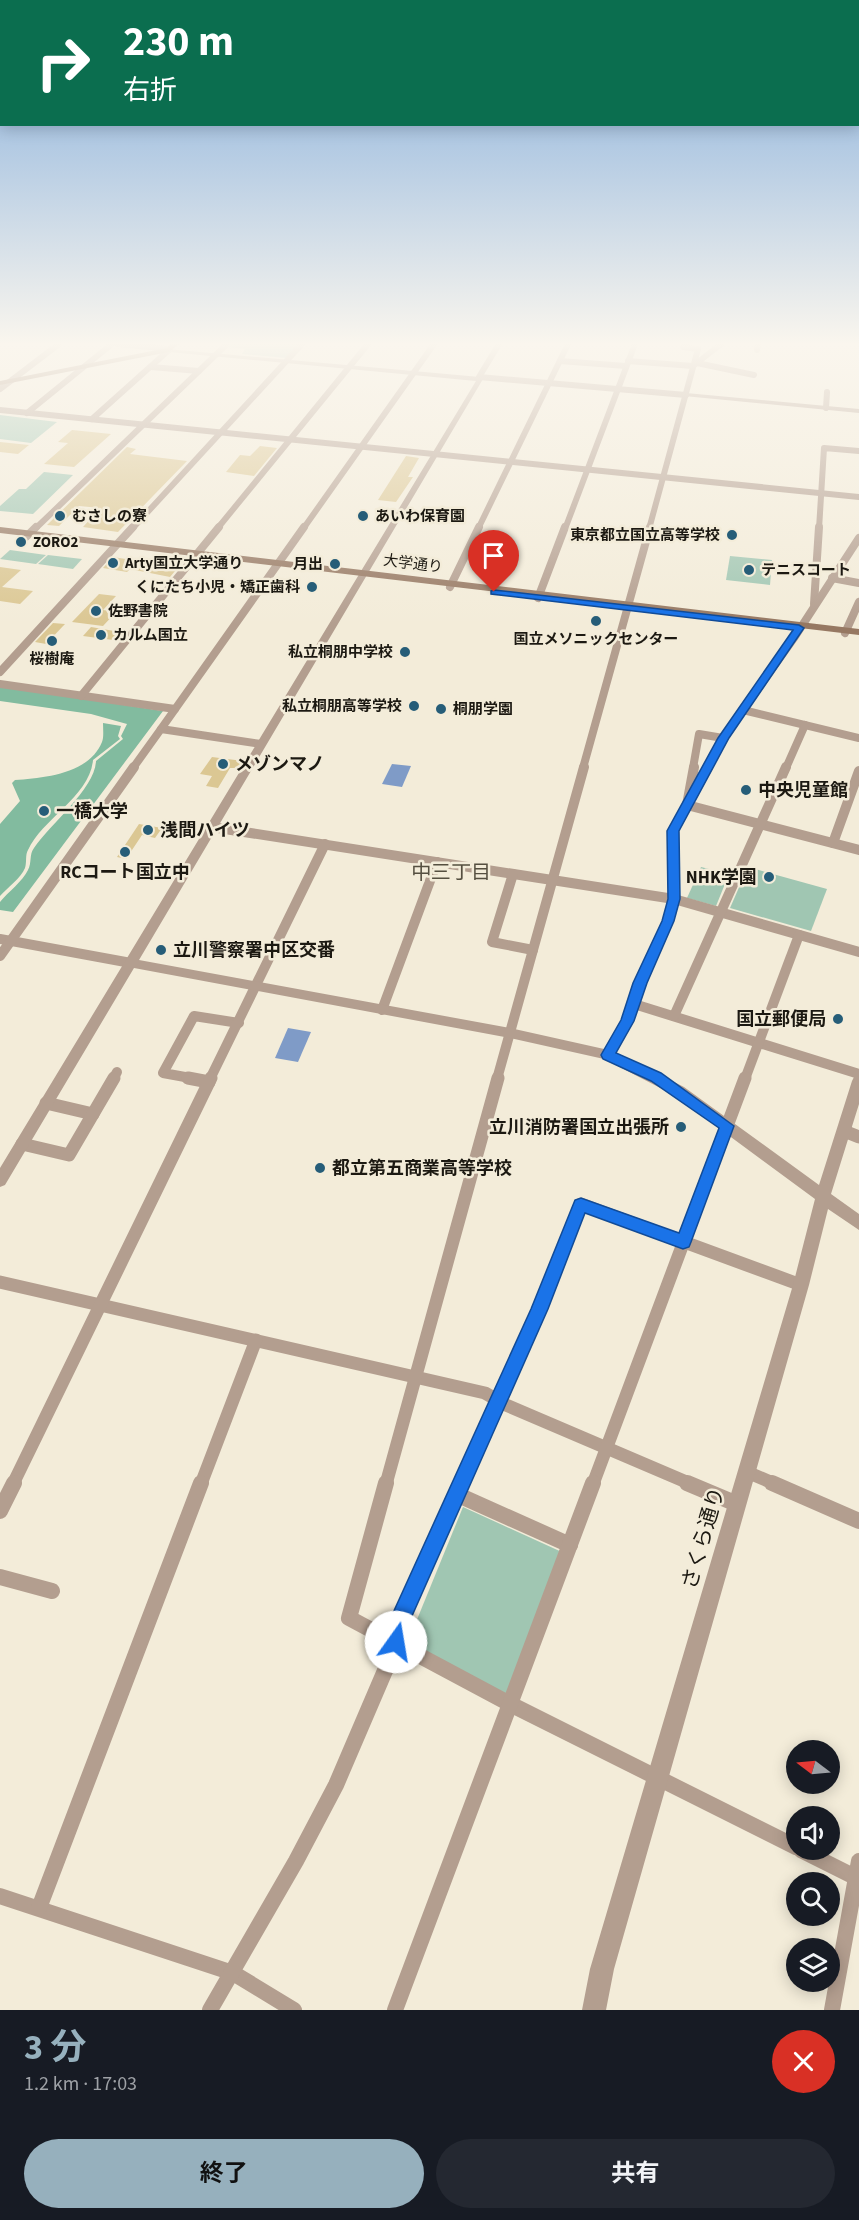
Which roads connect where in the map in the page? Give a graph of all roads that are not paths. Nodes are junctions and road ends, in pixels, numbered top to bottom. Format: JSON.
{"nodes":[{"id":1,"x":129,"y":438,"type":"edge"},
{"id":2,"x":217,"y":438,"type":"edge"},
{"id":3,"x":268,"y":438,"type":"edge"},
{"id":4,"x":367,"y":438,"type":"edge"},
{"id":5,"x":444,"y":438,"type":"edge"},
{"id":6,"x":523,"y":438,"type":"edge"},
{"id":7,"x":598,"y":438,"type":"edge"},
{"id":8,"x":674,"y":438,"type":"edge"},
{"id":9,"x":290,"y":440,"type":"junction"},
{"id":10,"x":361,"y":447,"type":"junction"},
{"id":11,"x":859,"y":451,"type":"edge"},
{"id":12,"x":435,"y":454,"type":"junction"},
{"id":13,"x":511,"y":462,"type":"junction"},
{"id":14,"x":586,"y":470,"type":"junction"},
{"id":15,"x":663,"y":477,"type":"junction"},
{"id":16,"x":820,"y":493,"type":"junction"},
{"id":17,"x":859,"y":497,"type":"edge"},
{"id":18,"x":0,"y":532,"type":"edge"},
{"id":19,"x":27,"y":535,"type":"junction"},
{"id":20,"x":859,"y":538,"type":"edge"},
{"id":21,"x":117,"y":546,"type":"junction"},
{"id":22,"x":196,"y":555,"type":"junction"},
{"id":23,"x":277,"y":565,"type":"junction"},
{"id":24,"x":363,"y":575,"type":"junction"},
{"id":25,"x":832,"y":578,"type":"junction"},
{"id":26,"x":859,"y":583,"type":"edge"},
{"id":27,"x":451,"y":586,"type":"junction"},
{"id":28,"x":539,"y":596,"type":"junction"},
{"id":29,"x":859,"y":602,"type":"edge"},
{"id":30,"x":814,"y":604,"type":"junction"},
{"id":31,"x":628,"y":607,"type":"junction"},
{"id":32,"x":800,"y":626,"type":"junction"},
{"id":33,"x":846,"y":632,"type":"junction"},
{"id":34,"x":859,"y":633,"type":"edge"},
{"id":35,"x":0,"y":672,"type":"edge"},
{"id":36,"x":0,"y":684,"type":"edge"},
{"id":37,"x":81,"y":696,"type":"junction"},
{"id":38,"x":174,"y":709,"type":"junction"},
{"id":39,"x":743,"y":710,"type":"junction"},
{"id":40,"x":805,"y":725,"type":"junction"},
{"id":41,"x":160,"y":729,"type":"junction"},
{"id":42,"x":723,"y":738,"type":"junction"},
{"id":43,"x":859,"y":738,"type":"edge"},
{"id":44,"x":261,"y":744,"type":"junction"},
{"id":45,"x":859,"y":771,"type":"edge"},
{"id":46,"x":687,"y":806,"type":"junction"},
{"id":47,"x":760,"y":825,"type":"junction"},
{"id":48,"x":212,"y":826,"type":"junction"},
{"id":49,"x":833,"y":843,"type":"junction"},
{"id":50,"x":325,"y":844,"type":"junction"},
{"id":51,"x":859,"y":850,"type":"edge"},
{"id":52,"x":437,"y":862,"type":"junction"},
{"id":53,"x":513,"y":874,"type":"junction"},
{"id":54,"x":552,"y":881,"type":"junction"},
{"id":55,"x":674,"y":899,"type":"junction"},
{"id":56,"x":720,"y":913,"type":"junction"},
{"id":57,"x":799,"y":935,"type":"junction"},
{"id":58,"x":5,"y":940,"type":"edge"},
{"id":59,"x":533,"y":950,"type":"junction"},
{"id":60,"x":859,"y":952,"type":"edge"},
{"id":61,"x":0,"y":956,"type":"edge"},
{"id":62,"x":131,"y":963,"type":"junction"},
{"id":63,"x":256,"y":987,"type":"junction"},
{"id":64,"x":634,"y":1004,"type":"junction"},
{"id":65,"x":382,"y":1010,"type":"junction"},
{"id":66,"x":674,"y":1016,"type":"junction"},
{"id":67,"x":239,"y":1023,"type":"junction"},
{"id":68,"x":510,"y":1033,"type":"junction"},
{"id":69,"x":759,"y":1043,"type":"junction"},
{"id":70,"x":608,"y":1055,"type":"junction"},
{"id":71,"x":117,"y":1072,"type":"dead end"},
{"id":72,"x":859,"y":1074,"type":"edge"},
{"id":73,"x":859,"y":1081,"type":"edge"},
{"id":74,"x":209,"y":1082,"type":"junction"},
{"id":75,"x":46,"y":1103,"type":"junction"},
{"id":76,"x":93,"y":1114,"type":"junction"},
{"id":77,"x":727,"y":1126,"type":"junction"},
{"id":78,"x":852,"y":1134,"type":"edge"},
{"id":79,"x":22,"y":1144,"type":"junction"},
{"id":80,"x":0,"y":1181,"type":"edge"},
{"id":81,"x":823,"y":1196,"type":"junction"},
{"id":82,"x":859,"y":1223,"type":"edge"},
{"id":83,"x":683,"y":1242,"type":"junction"},
{"id":84,"x":0,"y":1282,"type":"edge"},
{"id":85,"x":801,"y":1285,"type":"junction"},
{"id":86,"x":100,"y":1305,"type":"junction"},
{"id":87,"x":256,"y":1340,"type":"junction"},
{"id":88,"x":417,"y":1377,"type":"junction"},
{"id":89,"x":499,"y":1400,"type":"junction"},
{"id":90,"x":606,"y":1448,"type":"junction"},
{"id":91,"x":747,"y":1472,"type":"junction"},
{"id":92,"x":456,"y":1494,"type":"junction"},
{"id":93,"x":737,"y":1504,"type":"junction"},
{"id":94,"x":0,"y":1511,"type":"edge"},
{"id":95,"x":859,"y":1521,"type":"edge"},
{"id":96,"x":570,"y":1545,"type":"junction"},
{"id":97,"x":0,"y":1577,"type":"edge"},
{"id":98,"x":52,"y":1591,"type":"dead end"},
{"id":99,"x":396,"y":1642,"type":"junction"},
{"id":100,"x":510,"y":1704,"type":"junction"},
{"id":101,"x":658,"y":1779,"type":"junction"},
{"id":102,"x":786,"y":1843,"type":"edge"},
{"id":103,"x":827,"y":1860,"type":"edge"},
{"id":104,"x":858,"y":1872,"type":"edge"},
{"id":105,"x":0,"y":1896,"type":"edge"},
{"id":106,"x":39,"y":1908,"type":"junction"},
{"id":107,"x":233,"y":1973,"type":"junction"},
{"id":108,"x":210,"y":2010,"type":"edge"},
{"id":109,"x":294,"y":2010,"type":"edge"},
{"id":110,"x":395,"y":2010,"type":"edge"},
{"id":111,"x":594,"y":2010,"type":"edge"},
{"id":112,"x":832,"y":2010,"type":"edge"}],
"edges":[{"from":1,"to":19,"type":"street"},
{"from":2,"to":21,"type":"street"},
{"from":3,"to":9,"type":"street"},
{"from":4,"to":10,"type":"street"},
{"from":5,"to":12,"type":"street"},
{"from":6,"to":13,"type":"street"},
{"from":7,"to":14,"type":"street"},
{"from":8,"to":15,"type":"street"},
{"from":9,"to":10,"type":"street"},
{"from":9,"to":22,"type":"street"},
{"from":10,"to":12,"type":"street"},
{"from":10,"to":23,"type":"street"},
{"from":11,"to":16,"type":"street"},
{"from":12,"to":13,"type":"street"},
{"from":12,"to":24,"type":"street"},
{"from":13,"to":14,"type":"street"},
{"from":13,"to":27,"type":"street"},
{"from":14,"to":15,"type":"street"},
{"from":14,"to":28,"type":"street"},
{"from":15,"to":16,"type":"street"},
{"from":15,"to":31,"type":"street"},
{"from":16,"to":17,"type":"street"},
{"from":16,"to":30,"type":"street"},
{"from":18,"to":19,"type":"main road","name":"大学通り"},
{"from":19,"to":21,"type":"main road","name":"大学通り"},
{"from":20,"to":25,"type":"street"},
{"from":21,"to":22,"type":"main road","name":"大学通り"},
{"from":21,"to":35,"type":"street"},
{"from":22,"to":23,"type":"main road","name":"大学通り"},
{"from":22,"to":37,"type":"street"},
{"from":23,"to":24,"type":"main road","name":"大学通り"},
{"from":23,"to":38,"type":"street"},
{"from":24,"to":27,"type":"main road","name":"大学通り"},
{"from":24,"to":44,"type":"street"},
{"from":25,"to":26,"type":"street"},
{"from":25,"to":30,"type":"street"},
{"from":27,"to":28,"type":"main road","name":"大学通り"},
{"from":28,"to":31,"type":"main road","name":"大学通り"},
{"from":29,"to":33,"type":"street"},
{"from":30,"to":32,"type":"street"},
{"from":31,"to":32,"type":"main road","name":"大学通り"},
{"from":31,"to":54,"type":"street"},
{"from":32,"to":33,"type":"main road","name":"大学通り"},
{"from":32,"to":39,"type":"street"},
{"from":33,"to":34,"type":"main road","name":"大学通り"},
{"from":36,"to":37,"type":"street"},
{"from":37,"to":38,"type":"street"},
{"from":38,"to":41,"type":"street"},
{"from":39,"to":40,"type":"street"},
{"from":39,"to":42,"type":"street"},
{"from":40,"to":43,"type":"street"},
{"from":40,"to":47,"type":"street"},
{"from":41,"to":44,"type":"street"},
{"from":41,"to":58,"type":"street"},
{"from":42,"to":46,"type":"street"},
{"from":42,"to":46,"type":"street"},
{"from":44,"to":48,"type":"street"},
{"from":45,"to":49,"type":"street"},
{"from":46,"to":47,"type":"street"},
{"from":46,"to":55,"type":"street"},
{"from":47,"to":49,"type":"street"},
{"from":47,"to":56,"type":"street"},
{"from":48,"to":50,"type":"street"},
{"from":48,"to":62,"type":"street"},
{"from":49,"to":51,"type":"street"},
{"from":50,"to":52,"type":"street"},
{"from":50,"to":63,"type":"street"},
{"from":52,"to":53,"type":"street"},
{"from":52,"to":65,"type":"street"},
{"from":53,"to":54,"type":"street"},
{"from":53,"to":59,"type":"street"},
{"from":54,"to":55,"type":"street"},
{"from":54,"to":59,"type":"street"},
{"from":55,"to":56,"type":"street"},
{"from":55,"to":64,"type":"street"},
{"from":56,"to":57,"type":"street"},
{"from":56,"to":66,"type":"street"},
{"from":57,"to":60,"type":"street"},
{"from":57,"to":69,"type":"street"},
{"from":58,"to":61,"type":"street"},
{"from":58,"to":62,"type":"street"},
{"from":59,"to":68,"type":"street"},
{"from":62,"to":63,"type":"street"},
{"from":62,"to":75,"type":"street"},
{"from":63,"to":65,"type":"street"},
{"from":63,"to":67,"type":"street"},
{"from":64,"to":66,"type":"street"},
{"from":64,"to":70,"type":"street"},
{"from":65,"to":68,"type":"street"},
{"from":66,"to":69,"type":"street"},
{"from":67,"to":74,"type":"street"},
{"from":67,"to":74,"type":"street"},
{"from":68,"to":70,"type":"street"},
{"from":68,"to":88,"type":"street"},
{"from":69,"to":72,"type":"street"},
{"from":69,"to":77,"type":"street"},
{"from":70,"to":77,"type":"street"},
{"from":71,"to":76,"type":"street"},
{"from":73,"to":78,"type":"street","name":"さくら通り"},
{"from":74,"to":86,"type":"street"},
{"from":75,"to":76,"type":"street"},
{"from":75,"to":79,"type":"street"},
{"from":76,"to":79,"type":"street"},
{"from":77,"to":81,"type":"street"},
{"from":77,"to":83,"type":"street"},
{"from":78,"to":81,"type":"street","name":"さくら通り"},
{"from":79,"to":80,"type":"street"},
{"from":81,"to":82,"type":"street"},
{"from":81,"to":85,"type":"street","name":"さくら通り"},
{"from":83,"to":85,"type":"street"},
{"from":83,"to":89,"type":"street"},
{"from":83,"to":90,"type":"street"},
{"from":84,"to":86,"type":"street"},
{"from":85,"to":91,"type":"street","name":"さくら通り"},
{"from":86,"to":87,"type":"street"},
{"from":86,"to":94,"type":"street"},
{"from":87,"to":88,"type":"street"},
{"from":87,"to":106,"type":"street"},
{"from":88,"to":89,"type":"street"},
{"from":88,"to":99,"type":"street"},
{"from":89,"to":90,"type":"street"},
{"from":89,"to":92,"type":"street"},
{"from":90,"to":93,"type":"street"},
{"from":90,"to":96,"type":"street"},
{"from":91,"to":93,"type":"street","name":"さくら通り"},
{"from":91,"to":95,"type":"street"},
{"from":92,"to":96,"type":"street"},
{"from":92,"to":99,"type":"street"},
{"from":93,"to":101,"type":"street","name":"さくら通り"},
{"from":96,"to":100,"type":"street"},
{"from":97,"to":98,"type":"street"},
{"from":99,"to":100,"type":"street"},
{"from":99,"to":107,"type":"street"},
{"from":100,"to":101,"type":"street"},
{"from":100,"to":110,"type":"street"},
{"from":101,"to":102,"type":"street"},
{"from":101,"to":111,"type":"street","name":"さくら通り"},
{"from":103,"to":104,"type":"street"},
{"from":104,"to":112,"type":"street"},
{"from":105,"to":106,"type":"street"},
{"from":106,"to":107,"type":"street"},
{"from":107,"to":108,"type":"street"},
{"from":107,"to":109,"type":"street"}]}
